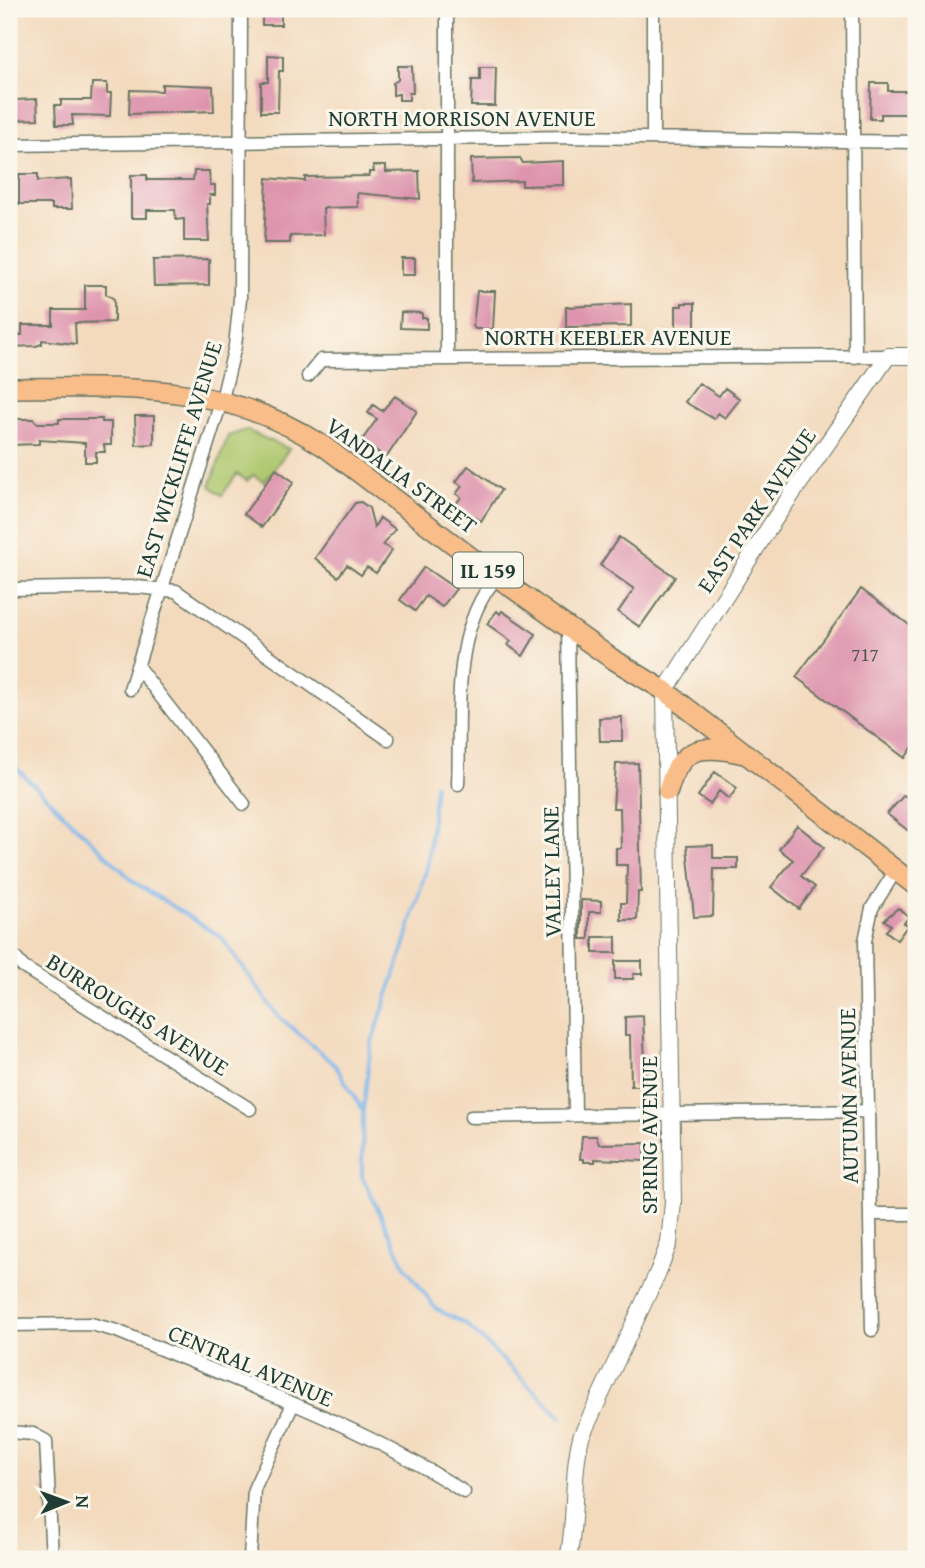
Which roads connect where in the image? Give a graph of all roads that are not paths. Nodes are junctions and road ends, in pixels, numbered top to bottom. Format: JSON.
{"nodes":[{"id":1,"x":241,"y":9,"type":"edge"},
{"id":2,"x":447,"y":9,"type":"edge"},
{"id":3,"x":653,"y":9,"type":"edge"},
{"id":4,"x":852,"y":9,"type":"edge"},
{"id":5,"x":448,"y":138,"type":"junction"},
{"id":6,"x":653,"y":138,"type":"junction"},
{"id":7,"x":240,"y":140,"type":"junction"},
{"id":8,"x":854,"y":142,"type":"junction"},
{"id":9,"x":916,"y":142,"type":"edge"},
{"id":10,"x":9,"y":145,"type":"edge"},
{"id":11,"x":888,"y":356,"type":"junction"},
{"id":12,"x":916,"y":356,"type":"edge"},
{"id":13,"x":855,"y":357,"type":"junction"},
{"id":14,"x":447,"y":359,"type":"junction"},
{"id":15,"x":308,"y":376,"type":"dead end"},
{"id":16,"x":9,"y":388,"type":"edge"},
{"id":17,"x":222,"y":399,"type":"junction"},
{"id":18,"x":497,"y":577,"type":"junction"},
{"id":19,"x":162,"y":588,"type":"junction"},
{"id":20,"x":9,"y":589,"type":"edge"},
{"id":21,"x":568,"y":627,"type":"junction"},
{"id":22,"x":137,"y":666,"type":"junction"},
{"id":23,"x":130,"y":689,"type":"dead end"},
{"id":24,"x":664,"y":691,"type":"junction"},
{"id":25,"x":388,"y":739,"type":"dead end"},
{"id":26,"x":745,"y":754,"type":"junction"},
{"id":27,"x":458,"y":784,"type":"dead end"},
{"id":28,"x":668,"y":791,"type":"junction"},
{"id":29,"x":244,"y":804,"type":"dead end"},
{"id":30,"x":896,"y":870,"type":"junction"},
{"id":31,"x":916,"y":886,"type":"edge"},
{"id":32,"x":9,"y":951,"type":"edge"},
{"id":33,"x":250,"y":1109,"type":"dead end"},
{"id":34,"x":869,"y":1111,"type":"junction"},
{"id":35,"x":673,"y":1114,"type":"junction"},
{"id":36,"x":575,"y":1115,"type":"junction"},
{"id":37,"x":471,"y":1117,"type":"dead end"},
{"id":38,"x":872,"y":1214,"type":"junction"},
{"id":39,"x":916,"y":1214,"type":"edge"},
{"id":40,"x":9,"y":1325,"type":"edge"},
{"id":41,"x":872,"y":1330,"type":"dead end"},
{"id":42,"x":292,"y":1406,"type":"junction"},
{"id":43,"x":9,"y":1432,"type":"edge"},
{"id":44,"x":464,"y":1492,"type":"dead end"},
{"id":45,"x":52,"y":1559,"type":"edge"},
{"id":46,"x":250,"y":1559,"type":"edge"},
{"id":47,"x":568,"y":1559,"type":"edge"}],
"edges":[{"from":1,"to":7,"type":"street","name":"EAST WICKLIFFE AVENUE"},
{"from":2,"to":5,"type":"street"},
{"from":3,"to":6,"type":"street"},
{"from":4,"to":8,"type":"street"},
{"from":5,"to":6,"type":"street","name":"NORTH MORRISON AVENUE"},
{"from":5,"to":7,"type":"street","name":"NORTH MORRISON AVENUE"},
{"from":5,"to":14,"type":"street"},
{"from":6,"to":8,"type":"street","name":"NORTH MORRISON AVENUE"},
{"from":7,"to":10,"type":"street","name":"NORTH MORRISON AVENUE"},
{"from":7,"to":17,"type":"street","name":"EAST WICKLIFFE AVENUE"},
{"from":8,"to":9,"type":"street","name":"NORTH MORRISON AVENUE"},
{"from":8,"to":13,"type":"street"},
{"from":11,"to":12,"type":"street","name":"NORTH KEEBLER AVENUE"},
{"from":11,"to":13,"type":"street","name":"NORTH KEEBLER AVENUE"},
{"from":11,"to":24,"type":"street","name":"EAST PARK AVENUE"},
{"from":13,"to":14,"type":"street","name":"NORTH KEEBLER AVENUE"},
{"from":14,"to":15,"type":"street","name":"NORTH KEEBLER AVENUE"},
{"from":16,"to":17,"type":"main road","name":"VANDALIA STREET","number":"IL 159"},
{"from":17,"to":18,"type":"main road","name":"VANDALIA STREET","number":"IL 159"},
{"from":17,"to":19,"type":"street","name":"EAST WICKLIFFE AVENUE"},
{"from":18,"to":21,"type":"main road","name":"VANDALIA STREET","number":"IL 159"},
{"from":18,"to":27,"type":"street"},
{"from":19,"to":20,"type":"street"},
{"from":19,"to":22,"type":"street","name":"EAST WICKLIFFE AVENUE"},
{"from":19,"to":25,"type":"street"},
{"from":21,"to":24,"type":"main road","name":"VANDALIA STREET","number":"IL 159"},
{"from":21,"to":36,"type":"street","name":"VALLEY LANE"},
{"from":22,"to":23,"type":"street","name":"EAST WICKLIFFE AVENUE"},
{"from":22,"to":29,"type":"street"},
{"from":24,"to":26,"type":"main road","name":"VANDALIA STREET","number":"IL 159"},
{"from":24,"to":28,"type":"street","name":"SPRING AVENUE"},
{"from":26,"to":28,"type":"main road"},
{"from":26,"to":30,"type":"main road","name":"VANDALIA STREET","number":"IL 159"},
{"from":28,"to":35,"type":"street","name":"SPRING AVENUE"},
{"from":30,"to":31,"type":"main road","name":"VANDALIA STREET","number":"IL 159"},
{"from":30,"to":34,"type":"street","name":"AUTUMN AVENUE"},
{"from":32,"to":33,"type":"street","name":"BURROUGHS AVENUE"},
{"from":34,"to":35,"type":"street"},
{"from":34,"to":38,"type":"street","name":"AUTUMN AVENUE"},
{"from":35,"to":36,"type":"street"},
{"from":35,"to":47,"type":"street","name":"SPRING AVENUE"},
{"from":36,"to":37,"type":"street"},
{"from":38,"to":39,"type":"street"},
{"from":38,"to":41,"type":"street","name":"AUTUMN AVENUE"},
{"from":40,"to":42,"type":"street","name":"CENTRAL AVENUE"},
{"from":42,"to":44,"type":"street","name":"CENTRAL AVENUE"},
{"from":42,"to":46,"type":"street"},
{"from":43,"to":45,"type":"street"}]}
